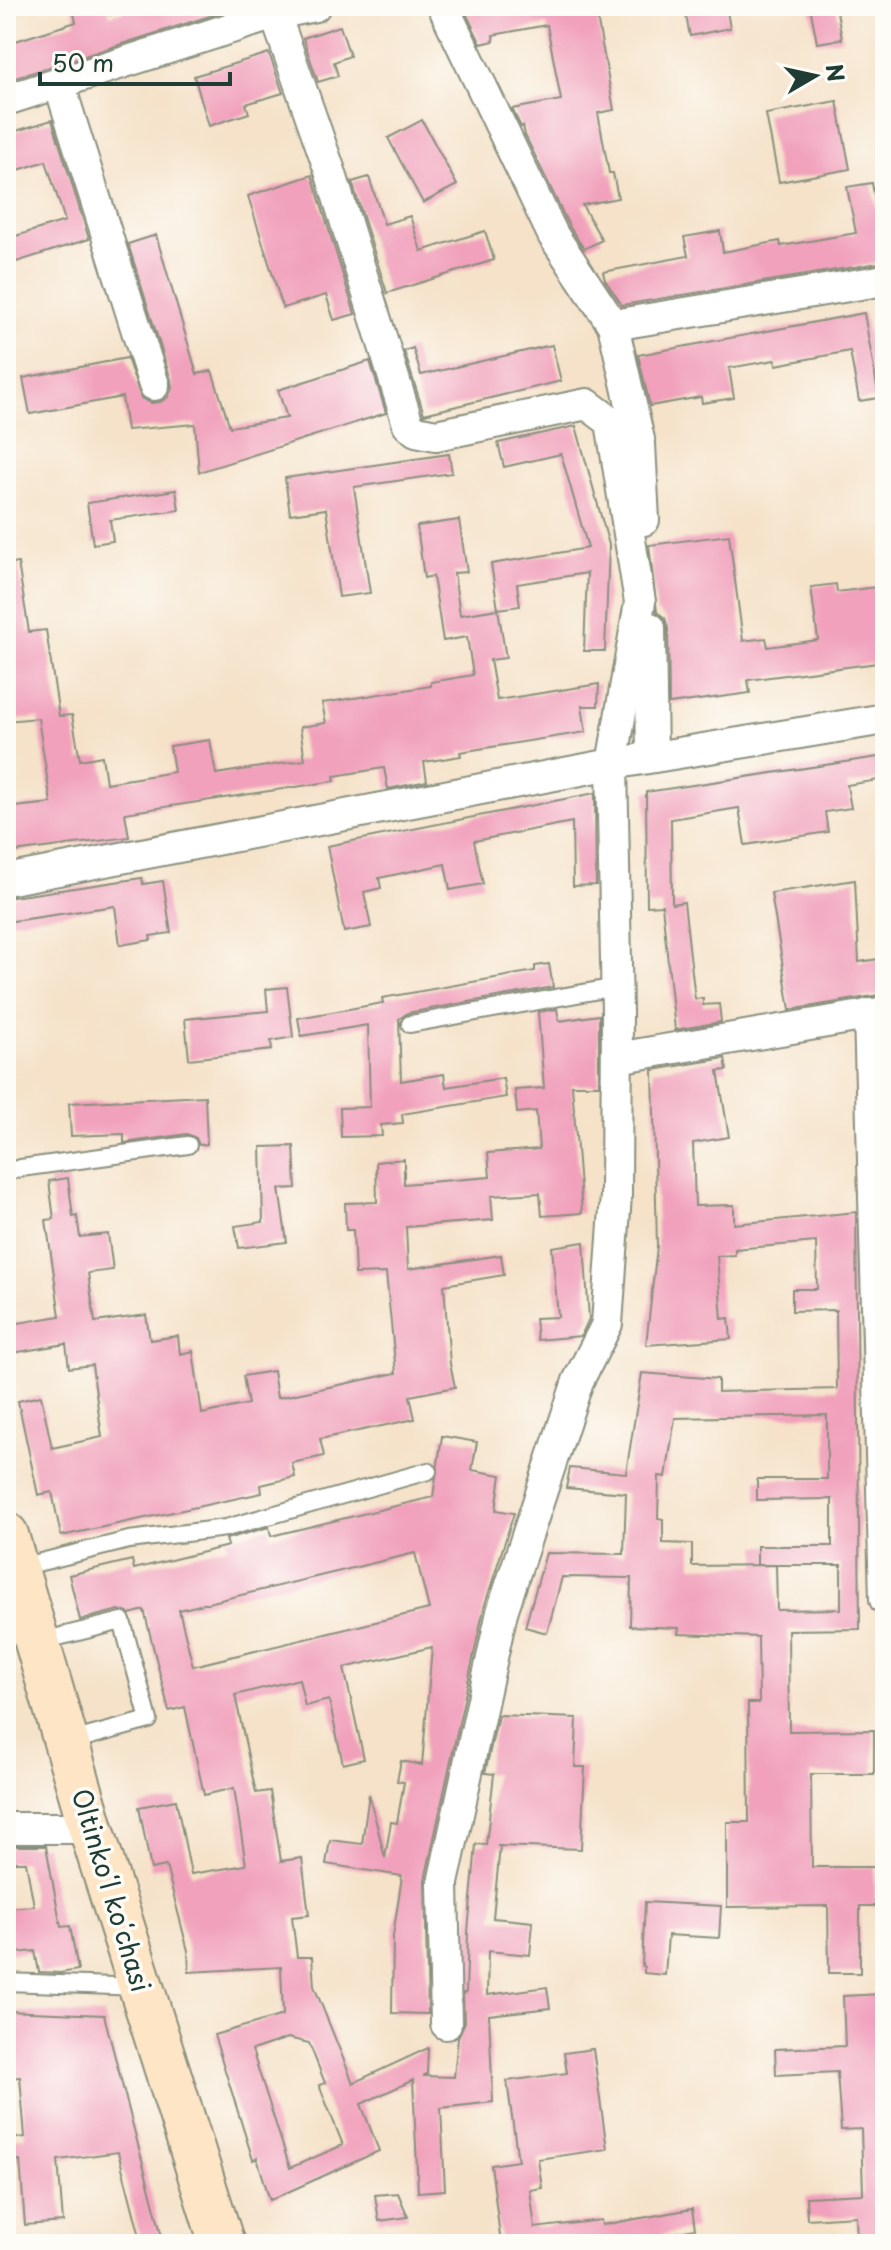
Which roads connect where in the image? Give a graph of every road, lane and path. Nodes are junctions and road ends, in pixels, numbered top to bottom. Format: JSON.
{"nodes":[{"id":1,"x":315,"y":6,"type":"edge"},
{"id":2,"x":443,"y":6,"type":"edge"},
{"id":3,"x":275,"y":14,"type":"junction"},
{"id":4,"x":59,"y":83,"type":"junction"},
{"id":5,"x":6,"y":100,"type":"edge"},
{"id":6,"x":885,"y":280,"type":"edge"},
{"id":7,"x":613,"y":325,"type":"junction"},
{"id":8,"x":154,"y":385,"type":"dead end"},
{"id":9,"x":885,"y":719,"type":"edge"},
{"id":10,"x":652,"y":757,"type":"junction"},
{"id":11,"x":612,"y":764,"type":"junction"},
{"id":12,"x":6,"y":880,"type":"edge"},
{"id":13,"x":616,"y":987,"type":"junction"},
{"id":14,"x":877,"y":1013,"type":"edge"},
{"id":15,"x":410,"y":1024,"type":"dead end"},
{"id":16,"x":617,"y":1058,"type":"junction"},
{"id":17,"x":188,"y":1145,"type":"dead end"},
{"id":18,"x":6,"y":1172,"type":"edge"},
{"id":19,"x":428,"y":1471,"type":"dead end"},
{"id":20,"x":11,"y":1552,"type":"edge"},
{"id":21,"x":885,"y":1599,"type":"edge"},
{"id":22,"x":37,"y":1643,"type":"junction"},
{"id":23,"x":66,"y":1742,"type":"junction"},
{"id":24,"x":6,"y":1828,"type":"edge"},
{"id":25,"x":91,"y":1828,"type":"junction"},
{"id":26,"x":6,"y":1982,"type":"edge"},
{"id":27,"x":141,"y":1987,"type":"junction"},
{"id":28,"x":446,"y":2024,"type":"dead end"},
{"id":29,"x":222,"y":2244,"type":"edge"}],
"edges":[{"from":1,"to":3,"type":"street"},
{"from":2,"to":7,"type":"street"},
{"from":3,"to":4,"type":"street"},
{"from":3,"to":11,"type":"street"},
{"from":4,"to":5,"type":"street"},
{"from":4,"to":8,"type":"street"},
{"from":6,"to":7,"type":"street"},
{"from":7,"to":10,"type":"street"},
{"from":9,"to":10,"type":"street"},
{"from":10,"to":11,"type":"street"},
{"from":11,"to":12,"type":"street"},
{"from":11,"to":13,"type":"street"},
{"from":13,"to":15,"type":"lane"},
{"from":13,"to":16,"type":"street"},
{"from":14,"to":16,"type":"street"},
{"from":14,"to":21,"type":"street"},
{"from":16,"to":28,"type":"street"},
{"from":17,"to":18,"type":"lane"},
{"from":19,"to":20,"type":"lane"},
{"from":20,"to":22,"type":"main road","name":"Oltinkoʻl koʻchasi"},
{"from":22,"to":23,"type":"main road","name":"Oltinkoʻl koʻchasi"},
{"from":22,"to":23,"type":"lane"},
{"from":23,"to":25,"type":"main road","name":"Oltinkoʻl koʻchasi"},
{"from":24,"to":25,"type":"street"},
{"from":25,"to":27,"type":"main road","name":"Oltinkoʻl koʻchasi"},
{"from":26,"to":27,"type":"lane"},
{"from":27,"to":29,"type":"main road","name":"Oltinkoʻl koʻchasi"}]}
